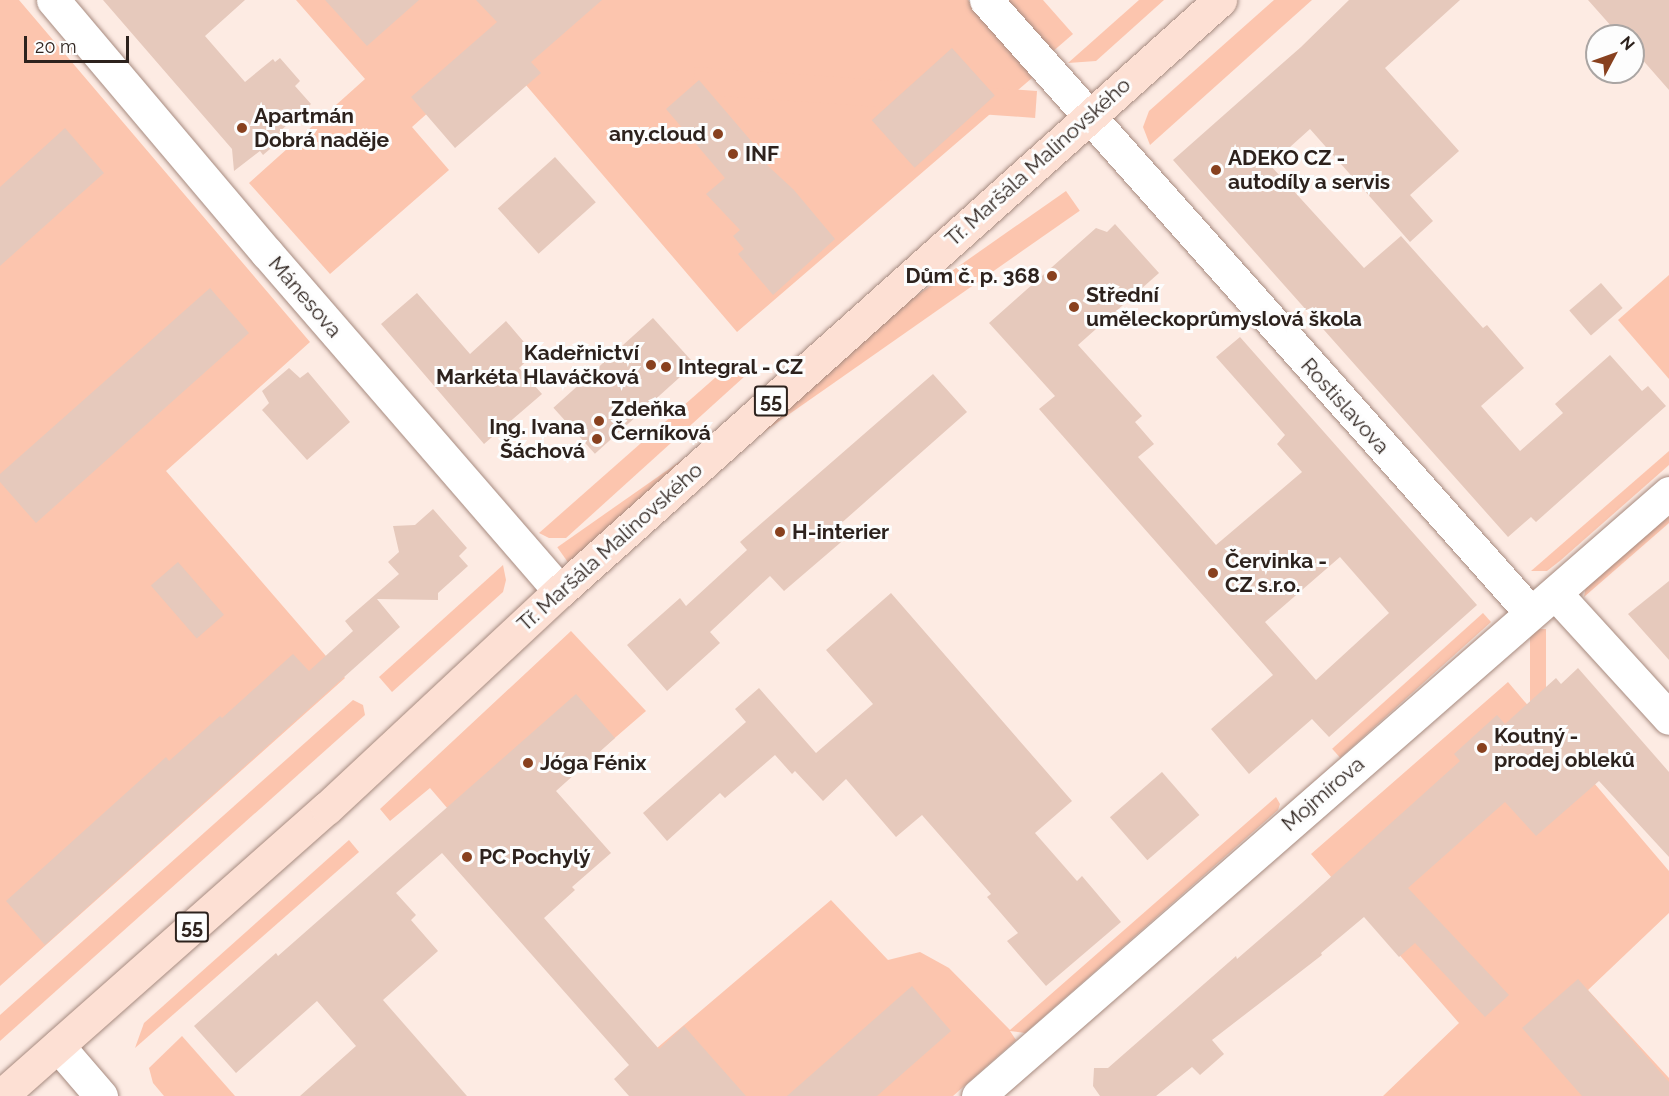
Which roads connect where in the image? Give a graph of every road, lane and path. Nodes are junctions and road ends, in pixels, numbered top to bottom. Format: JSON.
{"nodes":[{"id":1,"x":54,"y":0,"type":"edge"},
{"id":2,"x":986,"y":0,"type":"edge"},
{"id":3,"x":1221,"y":0,"type":"edge"},
{"id":4,"x":1089,"y":117,"type":"junction"},
{"id":5,"x":1669,"y":493,"type":"edge"},
{"id":6,"x":560,"y":591,"type":"junction"},
{"id":7,"x":1555,"y":593,"type":"junction"},
{"id":8,"x":1531,"y":613,"type":"junction"},
{"id":9,"x":1669,"y":718,"type":"edge"},
{"id":10,"x":58,"y":1046,"type":"junction"},
{"id":11,"x":1,"y":1096,"type":"edge"},
{"id":12,"x":101,"y":1096,"type":"edge"},
{"id":13,"x":978,"y":1096,"type":"edge"}],
"edges":[{"from":1,"to":6,"type":"street","name":"Mánesova"},
{"from":2,"to":4,"type":"street","name":"Rostislavova"},
{"from":3,"to":4,"type":"main road","name":"Tř. Maršála Malinovského","number":"55"},
{"from":4,"to":6,"type":"main road","name":"Tř. Maršála Malinovského","number":"55"},
{"from":4,"to":8,"type":"street","name":"Rostislavova"},
{"from":5,"to":7,"type":"street","name":"Mojmírova"},
{"from":6,"to":10,"type":"main road","name":"Tř. Maršála Malinovského","number":"55"},
{"from":7,"to":8,"type":"street","name":"Mojmírova"},
{"from":7,"to":9,"type":"street"},
{"from":8,"to":13,"type":"street","name":"Mojmírova"},
{"from":10,"to":11,"type":"main road","name":"Tř. Maršála Malinovského","number":"55"},
{"from":10,"to":12,"type":"street"}]}
